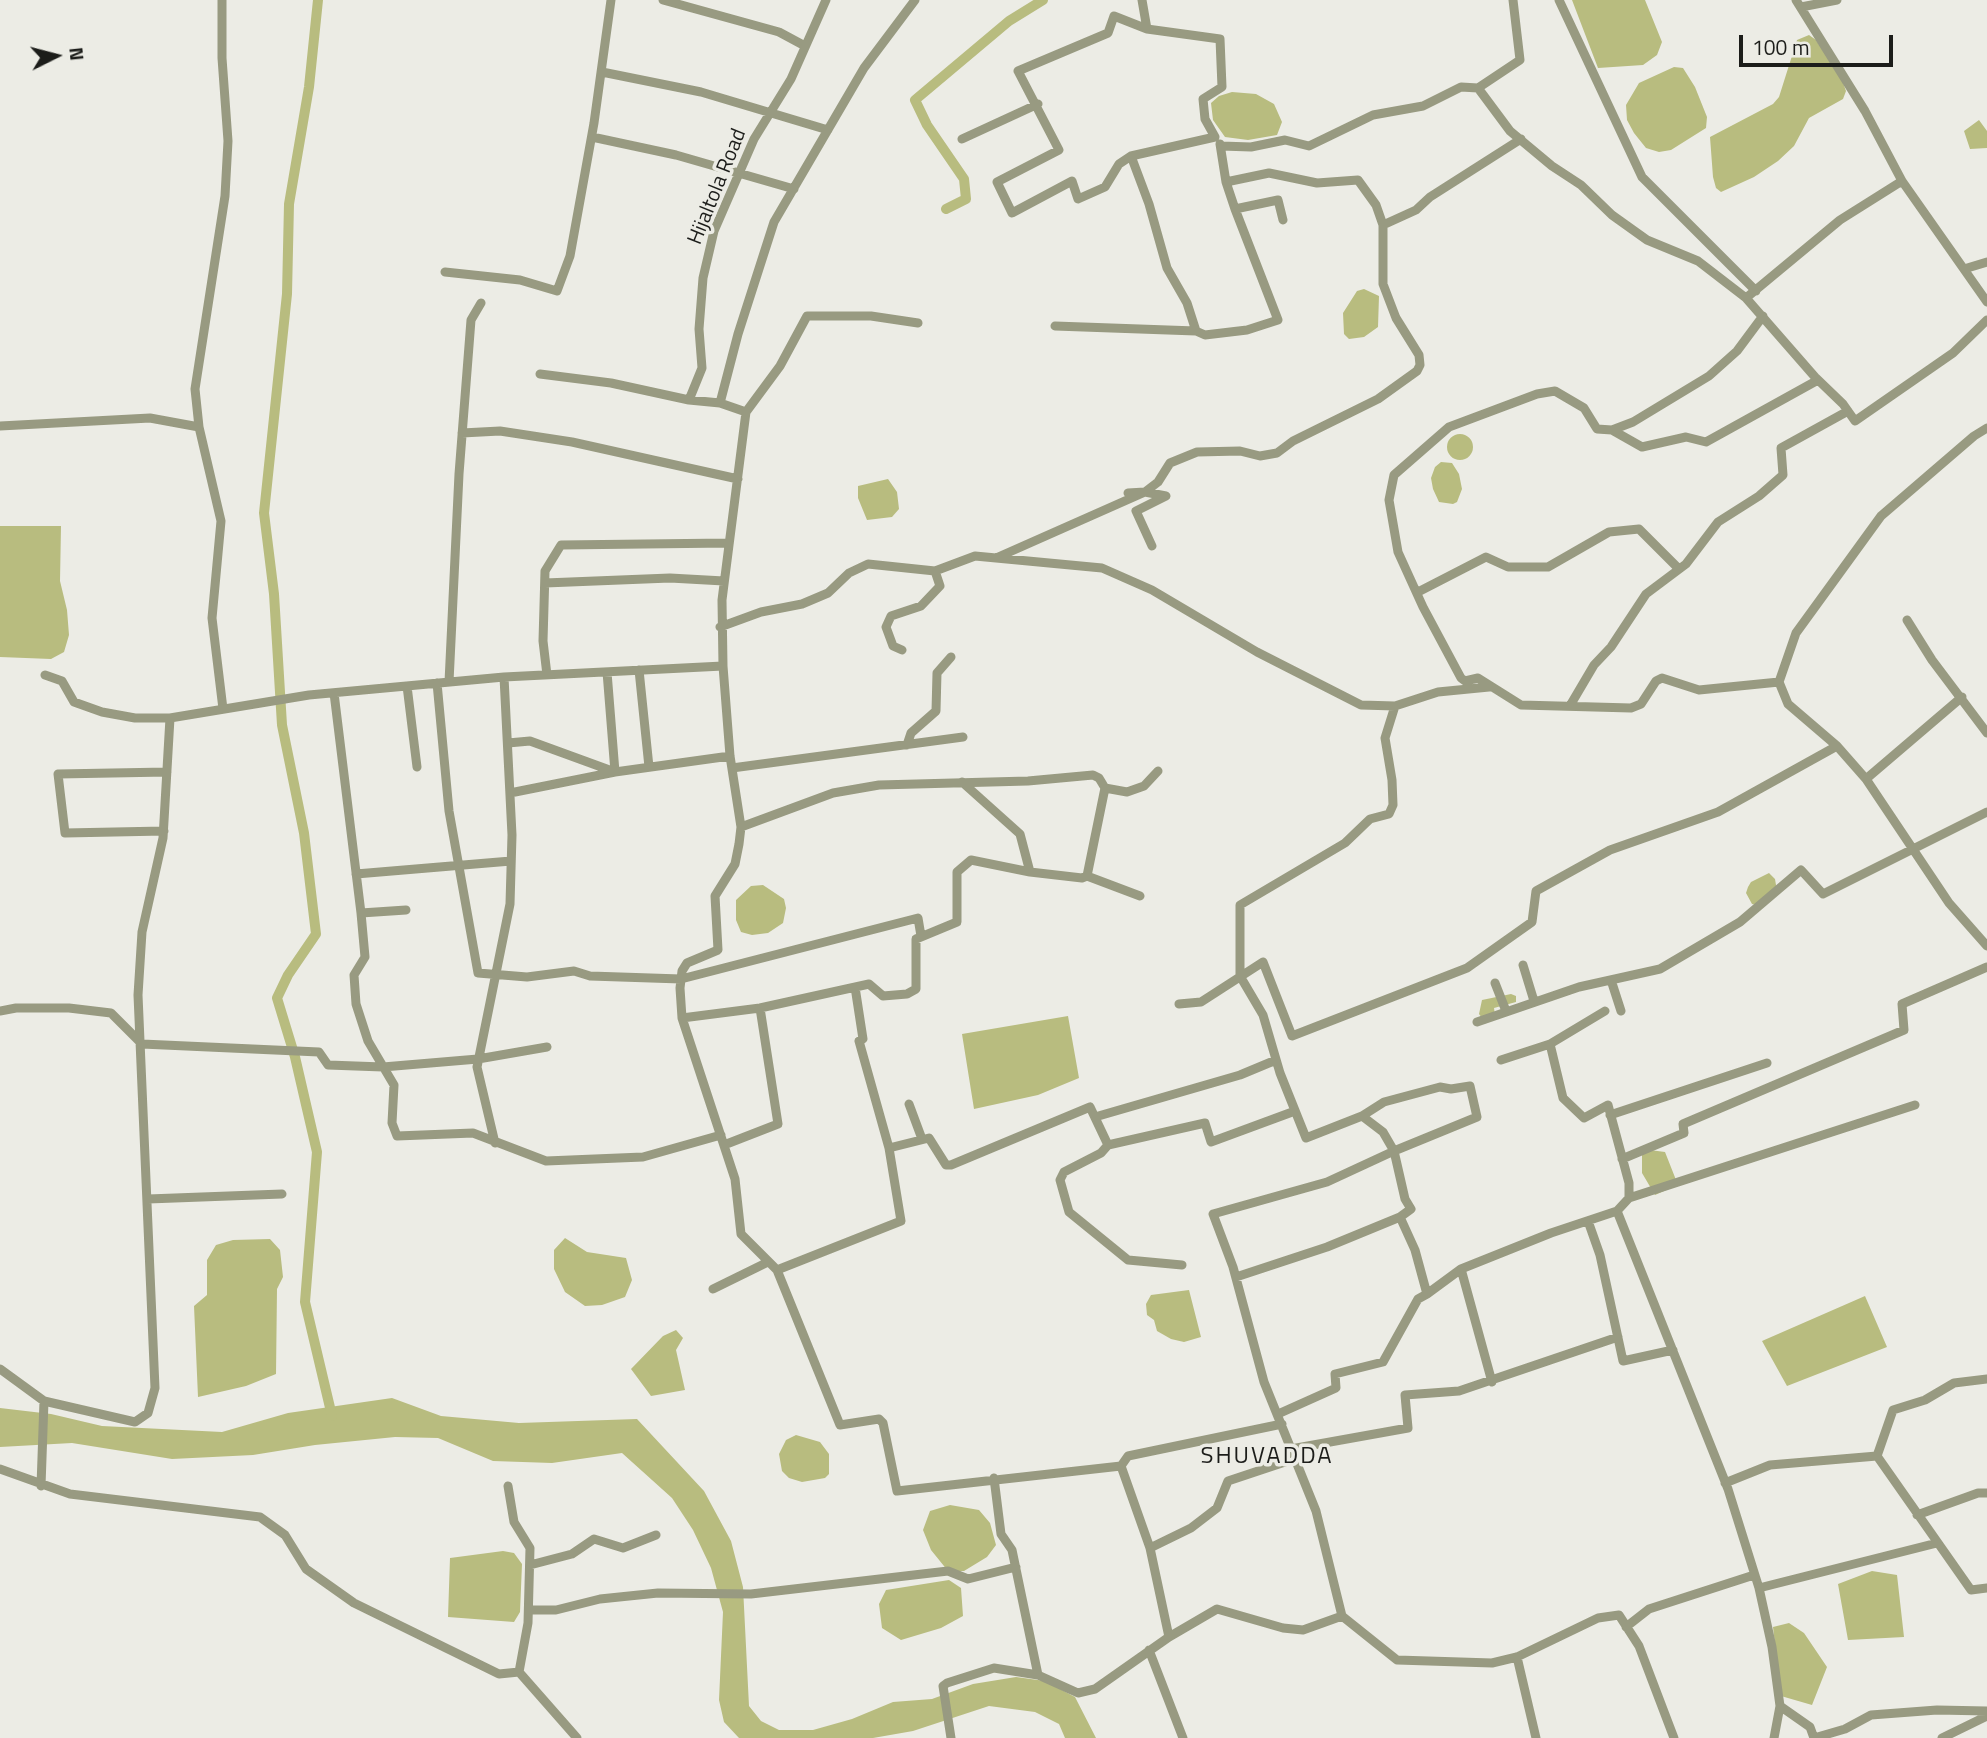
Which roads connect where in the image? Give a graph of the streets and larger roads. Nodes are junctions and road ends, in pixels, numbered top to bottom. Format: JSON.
{"nodes":[{"id":1,"x":222,"y":0,"type":"edge"},
{"id":2,"x":611,"y":0,"type":"edge"},
{"id":3,"x":663,"y":0,"type":"edge"},
{"id":4,"x":827,"y":0,"type":"edge"},
{"id":5,"x":915,"y":0,"type":"edge"},
{"id":6,"x":1142,"y":0,"type":"edge"},
{"id":7,"x":1513,"y":0,"type":"edge"},
{"id":8,"x":1559,"y":0,"type":"edge"},
{"id":9,"x":1837,"y":0,"type":"edge"},
{"id":10,"x":1799,"y":3,"type":"edge"},
{"id":11,"x":1147,"y":29,"type":"junction"},
{"id":12,"x":805,"y":46,"type":"junction"},
{"id":13,"x":602,"y":72,"type":"junction"},
{"id":14,"x":1478,"y":88,"type":"junction"},
{"id":15,"x":1038,"y":104,"type":"junction"},
{"id":16,"x":770,"y":113,"type":"junction"},
{"id":17,"x":828,"y":130,"type":"junction"},
{"id":18,"x":1215,"y":136,"type":"junction"},
{"id":19,"x":592,"y":137,"type":"junction"},
{"id":20,"x":962,"y":139,"type":"dead end"},
{"id":21,"x":1521,"y":139,"type":"junction"},
{"id":22,"x":1221,"y":146,"type":"junction"},
{"id":23,"x":1131,"y":156,"type":"junction"},
{"id":24,"x":739,"y":174,"type":"junction"},
{"id":25,"x":1902,"y":181,"type":"junction"},
{"id":26,"x":1226,"y":182,"type":"junction"},
{"id":27,"x":794,"y":189,"type":"junction"},
{"id":28,"x":1235,"y":209,"type":"junction"},
{"id":29,"x":1283,"y":220,"type":"dead end"},
{"id":30,"x":1383,"y":225,"type":"junction"},
{"id":31,"x":1987,"y":262,"type":"edge"},
{"id":32,"x":1964,"y":269,"type":"junction"},
{"id":33,"x":445,"y":272,"type":"dead end"},
{"id":34,"x":1756,"y":291,"type":"junction"},
{"id":35,"x":1746,"y":299,"type":"junction"},
{"id":36,"x":1987,"y":302,"type":"edge"},
{"id":37,"x":481,"y":303,"type":"dead end"},
{"id":38,"x":1763,"y":316,"type":"junction"},
{"id":39,"x":1987,"y":320,"type":"edge"},
{"id":40,"x":919,"y":323,"type":"dead end"},
{"id":41,"x":1055,"y":326,"type":"dead end"},
{"id":42,"x":1196,"y":331,"type":"junction"},
{"id":43,"x":540,"y":374,"type":"dead end"},
{"id":44,"x":1818,"y":380,"type":"junction"},
{"id":45,"x":689,"y":400,"type":"junction"},
{"id":46,"x":720,"y":403,"type":"junction"},
{"id":47,"x":1848,"y":411,"type":"junction"},
{"id":48,"x":746,"y":412,"type":"junction"},
{"id":49,"x":0,"y":426,"type":"edge"},
{"id":50,"x":199,"y":427,"type":"junction"},
{"id":51,"x":1987,"y":428,"type":"edge"},
{"id":52,"x":1612,"y":430,"type":"junction"},
{"id":53,"x":462,"y":433,"type":"junction"},
{"id":54,"x":738,"y":479,"type":"junction"},
{"id":55,"x":1145,"y":492,"type":"junction"},
{"id":56,"x":1128,"y":494,"type":"dead end"},
{"id":57,"x":728,"y":542,"type":"junction"},
{"id":58,"x":1152,"y":546,"type":"dead end"},
{"id":59,"x":995,"y":558,"type":"junction"},
{"id":60,"x":1679,"y":569,"type":"junction"},
{"id":61,"x":935,"y":571,"type":"junction"},
{"id":62,"x":724,"y":581,"type":"junction"},
{"id":63,"x":545,"y":583,"type":"junction"},
{"id":64,"x":1418,"y":592,"type":"junction"},
{"id":65,"x":1907,"y":620,"type":"dead end"},
{"id":66,"x":720,"y":627,"type":"junction"},
{"id":67,"x":902,"y":650,"type":"dead end"},
{"id":68,"x":951,"y":657,"type":"dead end"},
{"id":69,"x":723,"y":666,"type":"junction"},
{"id":70,"x":639,"y":670,"type":"junction"},
{"id":71,"x":607,"y":672,"type":"junction"},
{"id":72,"x":45,"y":675,"type":"dead end"},
{"id":73,"x":547,"y":675,"type":"junction"},
{"id":74,"x":505,"y":677,"type":"junction"},
{"id":75,"x":449,"y":682,"type":"junction"},
{"id":76,"x":1779,"y":682,"type":"junction"},
{"id":77,"x":437,"y":683,"type":"junction"},
{"id":78,"x":407,"y":686,"type":"junction"},
{"id":79,"x":1489,"y":687,"type":"junction"},
{"id":80,"x":334,"y":693,"type":"junction"},
{"id":81,"x":1962,"y":697,"type":"junction"},
{"id":82,"x":1571,"y":704,"type":"junction"},
{"id":83,"x":1395,"y":706,"type":"junction"},
{"id":84,"x":223,"y":709,"type":"junction"},
{"id":85,"x":170,"y":718,"type":"junction"},
{"id":86,"x":1987,"y":733,"type":"edge"},
{"id":87,"x":963,"y":737,"type":"dead end"},
{"id":88,"x":508,"y":743,"type":"junction"},
{"id":89,"x":907,"y":745,"type":"junction"},
{"id":90,"x":1838,"y":746,"type":"junction"},
{"id":91,"x":730,"y":757,"type":"junction"},
{"id":92,"x":417,"y":767,"type":"dead end"},
{"id":93,"x":649,"y":767,"type":"junction"},
{"id":94,"x":732,"y":768,"type":"junction"},
{"id":95,"x":1158,"y":771,"type":"dead end"},
{"id":96,"x":167,"y":772,"type":"junction"},
{"id":97,"x":615,"y":772,"type":"junction"},
{"id":98,"x":1866,"y":779,"type":"junction"},
{"id":99,"x":961,"y":782,"type":"junction"},
{"id":100,"x":1105,"y":788,"type":"junction"},
{"id":101,"x":510,"y":793,"type":"junction"},
{"id":102,"x":1987,"y":812,"type":"edge"},
{"id":103,"x":741,"y":827,"type":"junction"},
{"id":104,"x":164,"y":831,"type":"junction"},
{"id":105,"x":1913,"y":851,"type":"junction"},
{"id":106,"x":511,"y":862,"type":"junction"},
{"id":107,"x":459,"y":866,"type":"junction"},
{"id":108,"x":1030,"y":872,"type":"junction"},
{"id":109,"x":356,"y":874,"type":"junction"},
{"id":110,"x":1087,"y":876,"type":"junction"},
{"id":111,"x":1140,"y":896,"type":"dead end"},
{"id":112,"x":406,"y":910,"type":"dead end"},
{"id":113,"x":361,"y":913,"type":"junction"},
{"id":114,"x":920,"y":936,"type":"junction"},
{"id":115,"x":1987,"y":946,"type":"edge"},
{"id":116,"x":1523,"y":965,"type":"dead end"},
{"id":117,"x":1987,"y":967,"type":"edge"},
{"id":118,"x":494,"y":975,"type":"junction"},
{"id":119,"x":1240,"y":976,"type":"junction"},
{"id":120,"x":681,"y":979,"type":"junction"},
{"id":121,"x":1611,"y":980,"type":"junction"},
{"id":122,"x":1495,"y":983,"type":"dead end"},
{"id":123,"x":855,"y":988,"type":"junction"},
{"id":124,"x":1534,"y":1001,"type":"junction"},
{"id":125,"x":1179,"y":1004,"type":"dead end"},
{"id":126,"x":760,"y":1008,"type":"junction"},
{"id":127,"x":0,"y":1011,"type":"edge"},
{"id":128,"x":1506,"y":1011,"type":"junction"},
{"id":129,"x":1605,"y":1011,"type":"dead end"},
{"id":130,"x":1621,"y":1011,"type":"dead end"},
{"id":131,"x":682,"y":1018,"type":"junction"},
{"id":132,"x":1477,"y":1022,"type":"dead end"},
{"id":133,"x":142,"y":1044,"type":"junction"},
{"id":134,"x":1550,"y":1044,"type":"junction"},
{"id":135,"x":547,"y":1047,"type":"dead end"},
{"id":136,"x":478,"y":1059,"type":"junction"},
{"id":137,"x":1276,"y":1060,"type":"junction"},
{"id":138,"x":1501,"y":1060,"type":"dead end"},
{"id":139,"x":1767,"y":1062,"type":"dead end"},
{"id":140,"x":383,"y":1068,"type":"junction"},
{"id":141,"x":909,"y":1104,"type":"dead end"},
{"id":142,"x":1915,"y":1105,"type":"dead end"},
{"id":143,"x":1295,"y":1111,"type":"junction"},
{"id":144,"x":1610,"y":1115,"type":"junction"},
{"id":145,"x":1362,"y":1116,"type":"junction"},
{"id":146,"x":1095,"y":1117,"type":"junction"},
{"id":147,"x":721,"y":1135,"type":"junction"},
{"id":148,"x":922,"y":1139,"type":"junction"},
{"id":149,"x":495,"y":1143,"type":"junction"},
{"id":150,"x":724,"y":1145,"type":"junction"},
{"id":151,"x":1108,"y":1145,"type":"junction"},
{"id":152,"x":889,"y":1149,"type":"junction"},
{"id":153,"x":1394,"y":1151,"type":"junction"},
{"id":154,"x":1622,"y":1159,"type":"junction"},
{"id":155,"x":282,"y":1194,"type":"dead end"},
{"id":156,"x":1629,"y":1198,"type":"junction"},
{"id":157,"x":148,"y":1199,"type":"junction"},
{"id":158,"x":1617,"y":1211,"type":"junction"},
{"id":159,"x":1400,"y":1217,"type":"junction"},
{"id":160,"x":1588,"y":1220,"type":"junction"},
{"id":161,"x":768,"y":1262,"type":"junction"},
{"id":162,"x":1182,"y":1265,"type":"dead end"},
{"id":163,"x":1461,"y":1269,"type":"junction"},
{"id":164,"x":777,"y":1270,"type":"junction"},
{"id":165,"x":1236,"y":1276,"type":"junction"},
{"id":166,"x":713,"y":1289,"type":"dead end"},
{"id":167,"x":1427,"y":1294,"type":"junction"},
{"id":168,"x":1618,"y":1337,"type":"junction"},
{"id":169,"x":1672,"y":1350,"type":"junction"},
{"id":170,"x":0,"y":1369,"type":"edge"},
{"id":171,"x":1987,"y":1379,"type":"edge"},
{"id":172,"x":1492,"y":1382,"type":"junction"},
{"id":173,"x":44,"y":1401,"type":"junction"},
{"id":174,"x":1280,"y":1419,"type":"junction"},
{"id":175,"x":1291,"y":1449,"type":"junction"},
{"id":176,"x":1877,"y":1456,"type":"junction"},
{"id":177,"x":1294,"y":1459,"type":"junction"},
{"id":178,"x":1121,"y":1466,"type":"junction"},
{"id":179,"x":0,"y":1469,"type":"edge"},
{"id":180,"x":995,"y":1478,"type":"junction"},
{"id":181,"x":1725,"y":1483,"type":"junction"},
{"id":182,"x":41,"y":1486,"type":"junction"},
{"id":183,"x":508,"y":1486,"type":"dead end"},
{"id":184,"x":1987,"y":1493,"type":"edge"},
{"id":185,"x":1917,"y":1515,"type":"junction"},
{"id":186,"x":656,"y":1535,"type":"dead end"},
{"id":187,"x":1937,"y":1543,"type":"junction"},
{"id":188,"x":1150,"y":1548,"type":"junction"},
{"id":189,"x":530,"y":1565,"type":"junction"},
{"id":190,"x":1016,"y":1567,"type":"junction"},
{"id":191,"x":1754,"y":1575,"type":"junction"},
{"id":192,"x":1759,"y":1588,"type":"junction"},
{"id":193,"x":1987,"y":1588,"type":"edge"},
{"id":194,"x":529,"y":1610,"type":"junction"},
{"id":195,"x":1342,"y":1616,"type":"junction"},
{"id":196,"x":1626,"y":1627,"type":"junction"},
{"id":197,"x":1169,"y":1637,"type":"junction"},
{"id":198,"x":1149,"y":1650,"type":"junction"},
{"id":199,"x":1517,"y":1657,"type":"junction"},
{"id":200,"x":519,"y":1672,"type":"junction"},
{"id":201,"x":1038,"y":1675,"type":"junction"},
{"id":202,"x":1780,"y":1706,"type":"junction"},
{"id":203,"x":1987,"y":1711,"type":"edge"},
{"id":204,"x":1987,"y":1716,"type":"edge"},
{"id":205,"x":577,"y":1738,"type":"edge"},
{"id":206,"x":951,"y":1738,"type":"edge"},
{"id":207,"x":1183,"y":1738,"type":"edge"},
{"id":208,"x":1536,"y":1738,"type":"edge"},
{"id":209,"x":1674,"y":1738,"type":"edge"},
{"id":210,"x":1774,"y":1738,"type":"edge"},
{"id":211,"x":1814,"y":1738,"type":"edge"},
{"id":212,"x":1942,"y":1738,"type":"edge"}],
"edges":[{"from":1,"to":50,"type":"street"},
{"from":2,"to":13,"type":"street"},
{"from":3,"to":12,"type":"street"},
{"from":4,"to":12,"type":"street","name":"Hijaltola Road"},
{"from":5,"to":17,"type":"street"},
{"from":6,"to":11,"type":"street"},
{"from":7,"to":14,"type":"street"},
{"from":8,"to":34,"type":"street"},
{"from":9,"to":10,"type":"street"},
{"from":10,"to":25,"type":"street"},
{"from":11,"to":15,"type":"street"},
{"from":11,"to":18,"type":"street"},
{"from":12,"to":16,"type":"street","name":"Hijaltola Road"},
{"from":13,"to":16,"type":"street"},
{"from":13,"to":19,"type":"street"},
{"from":14,"to":21,"type":"street"},
{"from":14,"to":22,"type":"street"},
{"from":15,"to":20,"type":"street"},
{"from":15,"to":23,"type":"street"},
{"from":16,"to":17,"type":"street"},
{"from":16,"to":24,"type":"street","name":"Hijaltola Road"},
{"from":17,"to":27,"type":"street"},
{"from":18,"to":22,"type":"street"},
{"from":18,"to":23,"type":"street"},
{"from":19,"to":24,"type":"street"},
{"from":19,"to":33,"type":"street"},
{"from":21,"to":30,"type":"street"},
{"from":21,"to":35,"type":"street"},
{"from":22,"to":26,"type":"street"},
{"from":23,"to":42,"type":"street"},
{"from":24,"to":27,"type":"street"},
{"from":24,"to":45,"type":"street","name":"Hijaltola Road"},
{"from":25,"to":32,"type":"street"},
{"from":25,"to":34,"type":"street"},
{"from":26,"to":28,"type":"street"},
{"from":26,"to":30,"type":"street"},
{"from":27,"to":46,"type":"street"},
{"from":28,"to":29,"type":"street"},
{"from":28,"to":42,"type":"street"},
{"from":30,"to":55,"type":"street"},
{"from":31,"to":32,"type":"street"},
{"from":32,"to":36,"type":"street"},
{"from":34,"to":35,"type":"street"},
{"from":35,"to":38,"type":"street"},
{"from":37,"to":53,"type":"street"},
{"from":38,"to":44,"type":"street"},
{"from":38,"to":52,"type":"street"},
{"from":39,"to":47,"type":"street"},
{"from":40,"to":48,"type":"street"},
{"from":41,"to":42,"type":"street"},
{"from":43,"to":45,"type":"street"},
{"from":44,"to":47,"type":"street"},
{"from":44,"to":52,"type":"street"},
{"from":45,"to":46,"type":"street"},
{"from":46,"to":48,"type":"street"},
{"from":47,"to":60,"type":"street"},
{"from":48,"to":54,"type":"street"},
{"from":49,"to":50,"type":"street"},
{"from":50,"to":84,"type":"street"},
{"from":51,"to":76,"type":"street"},
{"from":52,"to":64,"type":"street"},
{"from":53,"to":54,"type":"street"},
{"from":53,"to":75,"type":"street"},
{"from":54,"to":57,"type":"street"},
{"from":55,"to":56,"type":"street"},
{"from":55,"to":58,"type":"street"},
{"from":55,"to":59,"type":"street"},
{"from":57,"to":62,"type":"street"},
{"from":57,"to":63,"type":"street"},
{"from":59,"to":61,"type":"street"},
{"from":59,"to":83,"type":"street"},
{"from":60,"to":64,"type":"street"},
{"from":60,"to":82,"type":"street"},
{"from":61,"to":66,"type":"street"},
{"from":61,"to":67,"type":"street"},
{"from":62,"to":63,"type":"street"},
{"from":62,"to":66,"type":"street"},
{"from":63,"to":73,"type":"street"},
{"from":64,"to":79,"type":"street"},
{"from":65,"to":81,"type":"street"},
{"from":66,"to":69,"type":"street"},
{"from":68,"to":89,"type":"street"},
{"from":69,"to":70,"type":"street"},
{"from":69,"to":91,"type":"street"},
{"from":70,"to":71,"type":"street"},
{"from":70,"to":93,"type":"street"},
{"from":71,"to":73,"type":"street"},
{"from":71,"to":97,"type":"street"},
{"from":72,"to":85,"type":"street"},
{"from":73,"to":74,"type":"street"},
{"from":74,"to":75,"type":"street"},
{"from":74,"to":88,"type":"street"},
{"from":75,"to":77,"type":"street"},
{"from":76,"to":82,"type":"street"},
{"from":76,"to":90,"type":"street"},
{"from":77,"to":78,"type":"street"},
{"from":77,"to":107,"type":"street"},
{"from":78,"to":80,"type":"street"},
{"from":78,"to":92,"type":"street"},
{"from":79,"to":82,"type":"street"},
{"from":79,"to":83,"type":"street"},
{"from":80,"to":84,"type":"street"},
{"from":80,"to":109,"type":"street"},
{"from":81,"to":86,"type":"street"},
{"from":81,"to":98,"type":"street"},
{"from":83,"to":119,"type":"street"},
{"from":84,"to":85,"type":"street"},
{"from":85,"to":96,"type":"street"},
{"from":87,"to":89,"type":"street"},
{"from":88,"to":97,"type":"street"},
{"from":88,"to":101,"type":"street"},
{"from":89,"to":94,"type":"street"},
{"from":90,"to":98,"type":"street"},
{"from":90,"to":119,"type":"street"},
{"from":91,"to":93,"type":"street"},
{"from":91,"to":94,"type":"street"},
{"from":93,"to":97,"type":"street"},
{"from":94,"to":103,"type":"street"},
{"from":95,"to":100,"type":"street"},
{"from":96,"to":104,"type":"street"},
{"from":96,"to":104,"type":"street"},
{"from":97,"to":101,"type":"street"},
{"from":98,"to":105,"type":"street"},
{"from":99,"to":100,"type":"street"},
{"from":99,"to":103,"type":"street"},
{"from":99,"to":108,"type":"street"},
{"from":100,"to":110,"type":"street"},
{"from":101,"to":106,"type":"street"},
{"from":102,"to":105,"type":"street"},
{"from":103,"to":120,"type":"street"},
{"from":104,"to":133,"type":"street"},
{"from":105,"to":115,"type":"street"},
{"from":105,"to":121,"type":"street"},
{"from":106,"to":107,"type":"street"},
{"from":106,"to":118,"type":"street"},
{"from":107,"to":109,"type":"street"},
{"from":107,"to":118,"type":"street"},
{"from":108,"to":110,"type":"street"},
{"from":108,"to":114,"type":"street"},
{"from":109,"to":113,"type":"street"},
{"from":110,"to":111,"type":"street"},
{"from":112,"to":113,"type":"street"},
{"from":113,"to":140,"type":"street"},
{"from":114,"to":120,"type":"street"},
{"from":114,"to":123,"type":"street"},
{"from":116,"to":124,"type":"street"},
{"from":117,"to":154,"type":"street"},
{"from":118,"to":120,"type":"street"},
{"from":118,"to":136,"type":"street"},
{"from":119,"to":125,"type":"street"},
{"from":119,"to":137,"type":"street"},
{"from":120,"to":131,"type":"street"},
{"from":121,"to":124,"type":"street"},
{"from":121,"to":130,"type":"street"},
{"from":122,"to":128,"type":"street"},
{"from":123,"to":126,"type":"street"},
{"from":123,"to":152,"type":"street"},
{"from":124,"to":128,"type":"street"},
{"from":126,"to":131,"type":"street"},
{"from":126,"to":150,"type":"street"},
{"from":127,"to":133,"type":"street"},
{"from":128,"to":132,"type":"street"},
{"from":129,"to":134,"type":"street"},
{"from":131,"to":147,"type":"street"},
{"from":133,"to":140,"type":"street"},
{"from":133,"to":157,"type":"street"},
{"from":134,"to":138,"type":"street"},
{"from":134,"to":144,"type":"street"},
{"from":135,"to":136,"type":"street"},
{"from":136,"to":140,"type":"street"},
{"from":136,"to":149,"type":"street"},
{"from":137,"to":143,"type":"street"},
{"from":137,"to":146,"type":"street"},
{"from":139,"to":144,"type":"street"},
{"from":140,"to":149,"type":"street"},
{"from":141,"to":148,"type":"street"},
{"from":142,"to":156,"type":"street"},
{"from":143,"to":145,"type":"street"},
{"from":143,"to":151,"type":"street"},
{"from":144,"to":154,"type":"street"},
{"from":145,"to":153,"type":"street"},
{"from":145,"to":153,"type":"street"},
{"from":146,"to":148,"type":"street"},
{"from":146,"to":151,"type":"street"},
{"from":147,"to":149,"type":"street"},
{"from":147,"to":150,"type":"street"},
{"from":148,"to":152,"type":"street"},
{"from":150,"to":161,"type":"street"},
{"from":151,"to":162,"type":"street"},
{"from":152,"to":164,"type":"street"},
{"from":153,"to":159,"type":"street"},
{"from":153,"to":165,"type":"street"},
{"from":154,"to":156,"type":"street"},
{"from":155,"to":157,"type":"street"},
{"from":156,"to":158,"type":"street"},
{"from":157,"to":173,"type":"street"},
{"from":158,"to":160,"type":"street"},
{"from":158,"to":169,"type":"street"},
{"from":159,"to":165,"type":"street"},
{"from":159,"to":167,"type":"street"},
{"from":160,"to":163,"type":"street"},
{"from":160,"to":168,"type":"street"},
{"from":161,"to":164,"type":"street"},
{"from":161,"to":166,"type":"street"},
{"from":163,"to":167,"type":"street"},
{"from":163,"to":172,"type":"street"},
{"from":164,"to":180,"type":"street"},
{"from":165,"to":174,"type":"street"},
{"from":167,"to":174,"type":"street"},
{"from":168,"to":169,"type":"street"},
{"from":168,"to":172,"type":"street"},
{"from":169,"to":181,"type":"street"},
{"from":170,"to":173,"type":"street"},
{"from":171,"to":176,"type":"street"},
{"from":172,"to":175,"type":"street"},
{"from":173,"to":182,"type":"street"},
{"from":174,"to":175,"type":"street"},
{"from":174,"to":178,"type":"street"},
{"from":175,"to":177,"type":"street"},
{"from":176,"to":181,"type":"street"},
{"from":176,"to":185,"type":"street"},
{"from":177,"to":188,"type":"street"},
{"from":177,"to":195,"type":"street"},
{"from":178,"to":180,"type":"street"},
{"from":178,"to":188,"type":"street"},
{"from":179,"to":182,"type":"street"},
{"from":180,"to":190,"type":"street"},
{"from":181,"to":191,"type":"street"},
{"from":182,"to":200,"type":"street"},
{"from":183,"to":189,"type":"street"},
{"from":184,"to":185,"type":"street"},
{"from":185,"to":187,"type":"street"},
{"from":186,"to":189,"type":"street"},
{"from":187,"to":192,"type":"street"},
{"from":187,"to":193,"type":"street"},
{"from":188,"to":197,"type":"street"},
{"from":189,"to":194,"type":"street"},
{"from":190,"to":194,"type":"street"},
{"from":190,"to":201,"type":"street"},
{"from":191,"to":192,"type":"street"},
{"from":191,"to":196,"type":"street"},
{"from":192,"to":202,"type":"street"},
{"from":194,"to":200,"type":"street"},
{"from":195,"to":197,"type":"street"},
{"from":195,"to":199,"type":"street"},
{"from":196,"to":199,"type":"street"},
{"from":196,"to":209,"type":"street"},
{"from":197,"to":198,"type":"street"},
{"from":198,"to":201,"type":"street"},
{"from":198,"to":207,"type":"street"},
{"from":199,"to":208,"type":"street"},
{"from":200,"to":205,"type":"street"},
{"from":201,"to":206,"type":"street"},
{"from":202,"to":210,"type":"street"},
{"from":202,"to":211,"type":"street"},
{"from":203,"to":211,"type":"street"},
{"from":204,"to":212,"type":"street"}]}
